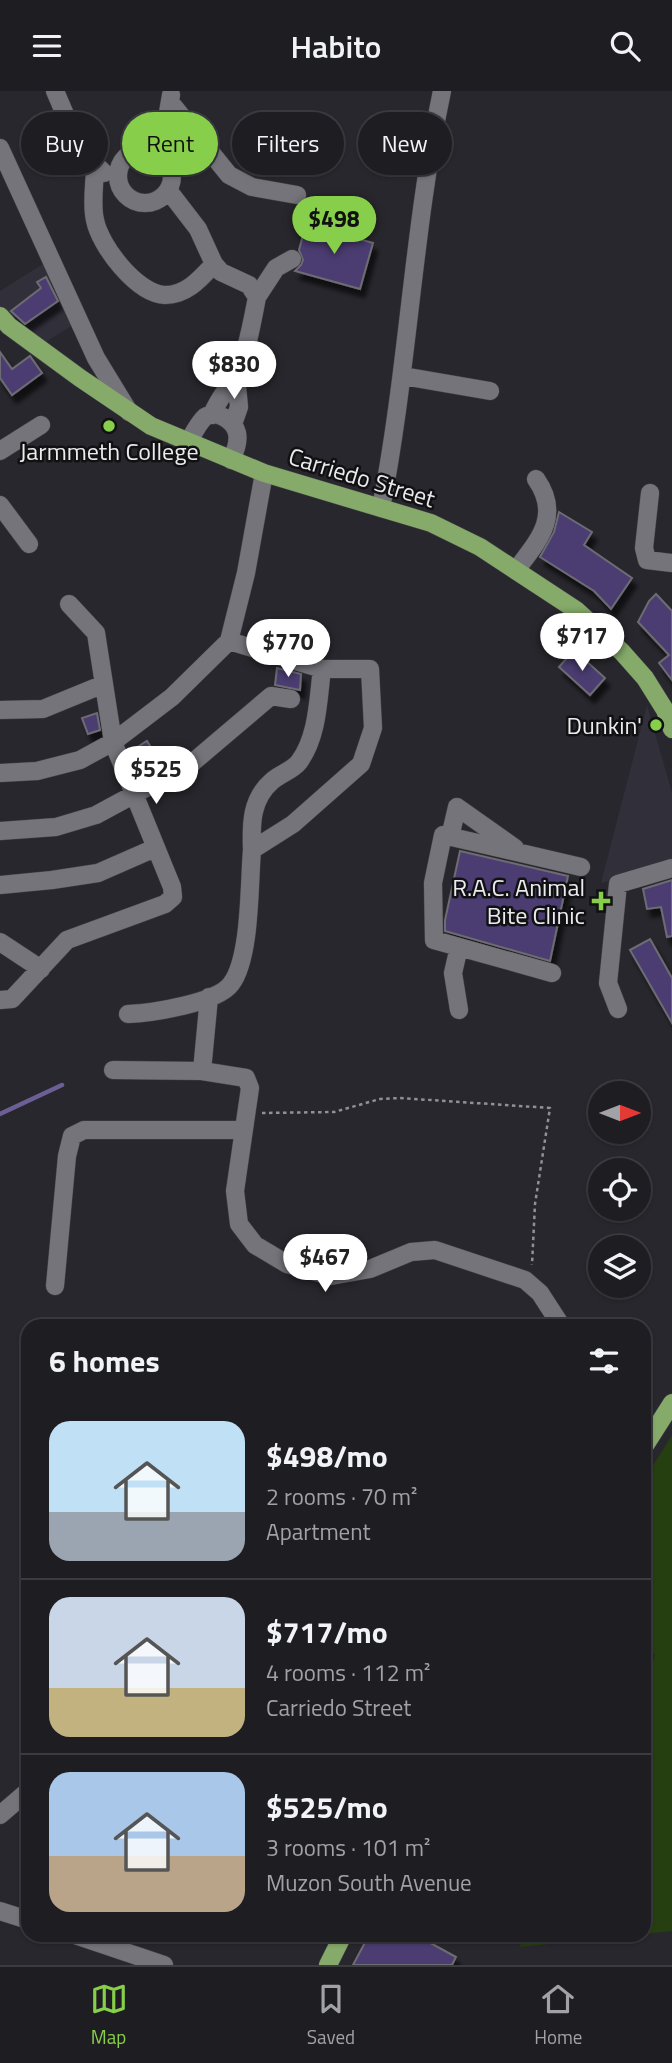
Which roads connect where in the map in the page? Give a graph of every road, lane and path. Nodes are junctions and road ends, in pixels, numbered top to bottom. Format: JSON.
{"nodes":[{"id":1,"x":55,"y":91,"type":"edge"},
{"id":2,"x":442,"y":91,"type":"edge"},
{"id":3,"x":171,"y":97,"type":"edge"},
{"id":4,"x":64,"y":112,"type":"edge"},
{"id":5,"x":182,"y":112,"type":"edge"},
{"id":6,"x":0,"y":148,"type":"edge"},
{"id":7,"x":122,"y":161,"type":"edge"},
{"id":8,"x":218,"y":162,"type":"edge"},
{"id":9,"x":95,"y":175,"type":"edge"},
{"id":10,"x":108,"y":175,"type":"edge"},
{"id":11,"x":172,"y":175,"type":"edge"},
{"id":12,"x":119,"y":183,"type":"junction"},
{"id":13,"x":168,"y":190,"type":"junction"},
{"id":14,"x":297,"y":195,"type":"dead end"},
{"id":15,"x":292,"y":258,"type":"dead end"},
{"id":16,"x":214,"y":264,"type":"junction"},
{"id":17,"x":257,"y":297,"type":"junction"},
{"id":18,"x":0,"y":316,"type":"edge"},
{"id":19,"x":236,"y":375,"type":"junction"},
{"id":20,"x":403,"y":376,"type":"junction"},
{"id":21,"x":490,"y":391,"type":"dead end"},
{"id":22,"x":130,"y":412,"type":"junction"},
{"id":23,"x":212,"y":415,"type":"junction"},
{"id":24,"x":233,"y":424,"type":"junction"},
{"id":25,"x":41,"y":425,"type":"dead end"},
{"id":26,"x":189,"y":441,"type":"junction"},
{"id":27,"x":0,"y":451,"type":"edge"},
{"id":28,"x":231,"y":460,"type":"junction"},
{"id":29,"x":264,"y":473,"type":"junction"},
{"id":30,"x":536,"y":479,"type":"dead end"},
{"id":31,"x":650,"y":493,"type":"dead end"},
{"id":32,"x":381,"y":508,"type":"junction"},
{"id":33,"x":1,"y":510,"type":"edge"},
{"id":34,"x":29,"y":544,"type":"dead end"},
{"id":35,"x":672,"y":563,"type":"edge"},
{"id":36,"x":516,"y":570,"type":"junction"},
{"id":37,"x":69,"y":604,"type":"dead end"},
{"id":38,"x":229,"y":641,"type":"junction"},
{"id":39,"x":322,"y":669,"type":"junction"},
{"id":40,"x":104,"y":684,"type":"junction"},
{"id":41,"x":291,"y":699,"type":"dead end"},
{"id":42,"x":0,"y":710,"type":"edge"},
{"id":43,"x":672,"y":729,"type":"edge"},
{"id":44,"x":113,"y":742,"type":"junction"},
{"id":45,"x":0,"y":773,"type":"edge"},
{"id":46,"x":134,"y":796,"type":"junction"},
{"id":47,"x":0,"y":831,"type":"edge"},
{"id":48,"x":450,"y":837,"type":"junction"},
{"id":49,"x":155,"y":848,"type":"junction"},
{"id":50,"x":252,"y":850,"type":"junction"},
{"id":51,"x":523,"y":854,"type":"junction"},
{"id":52,"x":581,"y":867,"type":"dead end"},
{"id":53,"x":672,"y":869,"type":"edge"},
{"id":54,"x":0,"y":885,"type":"edge"},
{"id":55,"x":0,"y":942,"type":"edge"},
{"id":56,"x":458,"y":947,"type":"junction"},
{"id":57,"x":41,"y":968,"type":"junction"},
{"id":58,"x":552,"y":973,"type":"dead end"},
{"id":59,"x":209,"y":997,"type":"junction"},
{"id":60,"x":0,"y":1000,"type":"edge"},
{"id":61,"x":618,"y":1009,"type":"dead end"},
{"id":62,"x":459,"y":1010,"type":"dead end"},
{"id":63,"x":128,"y":1014,"type":"dead end"},
{"id":64,"x":113,"y":1070,"type":"dead end"},
{"id":65,"x":202,"y":1071,"type":"junction"},
{"id":66,"x":244,"y":1121,"type":"junction"},
{"id":67,"x":55,"y":1286,"type":"dead end"},
{"id":68,"x":531,"y":1286,"type":"junction"},
{"id":69,"x":557,"y":1319,"type":"edge"},
{"id":70,"x":672,"y":1403,"type":"edge"},
{"id":71,"x":651,"y":1436,"type":"edge"},
{"id":72,"x":21,"y":1797,"type":"edge"},
{"id":73,"x":0,"y":1815,"type":"edge"},
{"id":74,"x":0,"y":1911,"type":"edge"},
{"id":75,"x":21,"y":1918,"type":"edge"},
{"id":76,"x":111,"y":1942,"type":"edge"},
{"id":77,"x":340,"y":1942,"type":"edge"},
{"id":78,"x":164,"y":1965,"type":"edge"},
{"id":79,"x":328,"y":1965,"type":"edge"}],
"edges":[{"from":1,"to":4,"type":"street"},
{"from":2,"to":20,"type":"street"},
{"from":3,"to":5,"type":"street"},
{"from":6,"to":22,"type":"street"},
{"from":7,"to":12,"type":"street"},
{"from":8,"to":14,"type":"street"},
{"from":9,"to":16,"type":"street"},
{"from":10,"to":12,"type":"street"},
{"from":11,"to":13,"type":"street"},
{"from":12,"to":13,"type":"street"},
{"from":13,"to":16,"type":"street"},
{"from":15,"to":17,"type":"street"},
{"from":16,"to":17,"type":"street"},
{"from":17,"to":19,"type":"street"},
{"from":18,"to":22,"type":"main road","name":"Carriedo Street"},
{"from":19,"to":23,"type":"street"},
{"from":19,"to":24,"type":"street"},
{"from":20,"to":21,"type":"street"},
{"from":20,"to":32,"type":"street"},
{"from":22,"to":26,"type":"main road","name":"Carriedo Street"},
{"from":23,"to":24,"type":"street"},
{"from":23,"to":26,"type":"street"},
{"from":24,"to":28,"type":"street"},
{"from":25,"to":27,"type":"street"},
{"from":26,"to":28,"type":"main road","name":"Carriedo Street"},
{"from":28,"to":29,"type":"main road","name":"Carriedo Street"},
{"from":29,"to":32,"type":"main road","name":"Carriedo Street"},
{"from":29,"to":38,"type":"street"},
{"from":30,"to":36,"type":"street"},
{"from":31,"to":35,"type":"street"},
{"from":32,"to":36,"type":"main road","name":"Carriedo Street"},
{"from":33,"to":34,"type":"street"},
{"from":36,"to":43,"type":"main road","name":"Carriedo Street"},
{"from":37,"to":40,"type":"street"},
{"from":38,"to":39,"type":"street"},
{"from":38,"to":44,"type":"street"},
{"from":39,"to":50,"type":"street"},
{"from":39,"to":50,"type":"street"},
{"from":40,"to":42,"type":"street"},
{"from":40,"to":44,"type":"street"},
{"from":41,"to":46,"type":"street"},
{"from":44,"to":45,"type":"street"},
{"from":44,"to":46,"type":"street"},
{"from":46,"to":47,"type":"street"},
{"from":46,"to":49,"type":"street"},
{"from":48,"to":51,"type":"street"},
{"from":48,"to":51,"type":"street"},
{"from":48,"to":56,"type":"street"},
{"from":49,"to":54,"type":"street"},
{"from":49,"to":57,"type":"street"},
{"from":50,"to":59,"type":"street"},
{"from":51,"to":52,"type":"street"},
{"from":53,"to":61,"type":"street"},
{"from":55,"to":57,"type":"street"},
{"from":56,"to":58,"type":"street"},
{"from":56,"to":62,"type":"street"},
{"from":57,"to":60,"type":"street"},
{"from":59,"to":63,"type":"street"},
{"from":59,"to":65,"type":"street"},
{"from":64,"to":65,"type":"street"},
{"from":65,"to":66,"type":"street"},
{"from":66,"to":67,"type":"street"},
{"from":66,"to":68,"type":"street"},
{"from":66,"to":68,"type":"path"},
{"from":68,"to":69,"type":"street"},
{"from":70,"to":71,"type":"main road"},
{"from":72,"to":73,"type":"street"},
{"from":74,"to":75,"type":"street"},
{"from":76,"to":78,"type":"street"},
{"from":77,"to":79,"type":"main road"}]}
